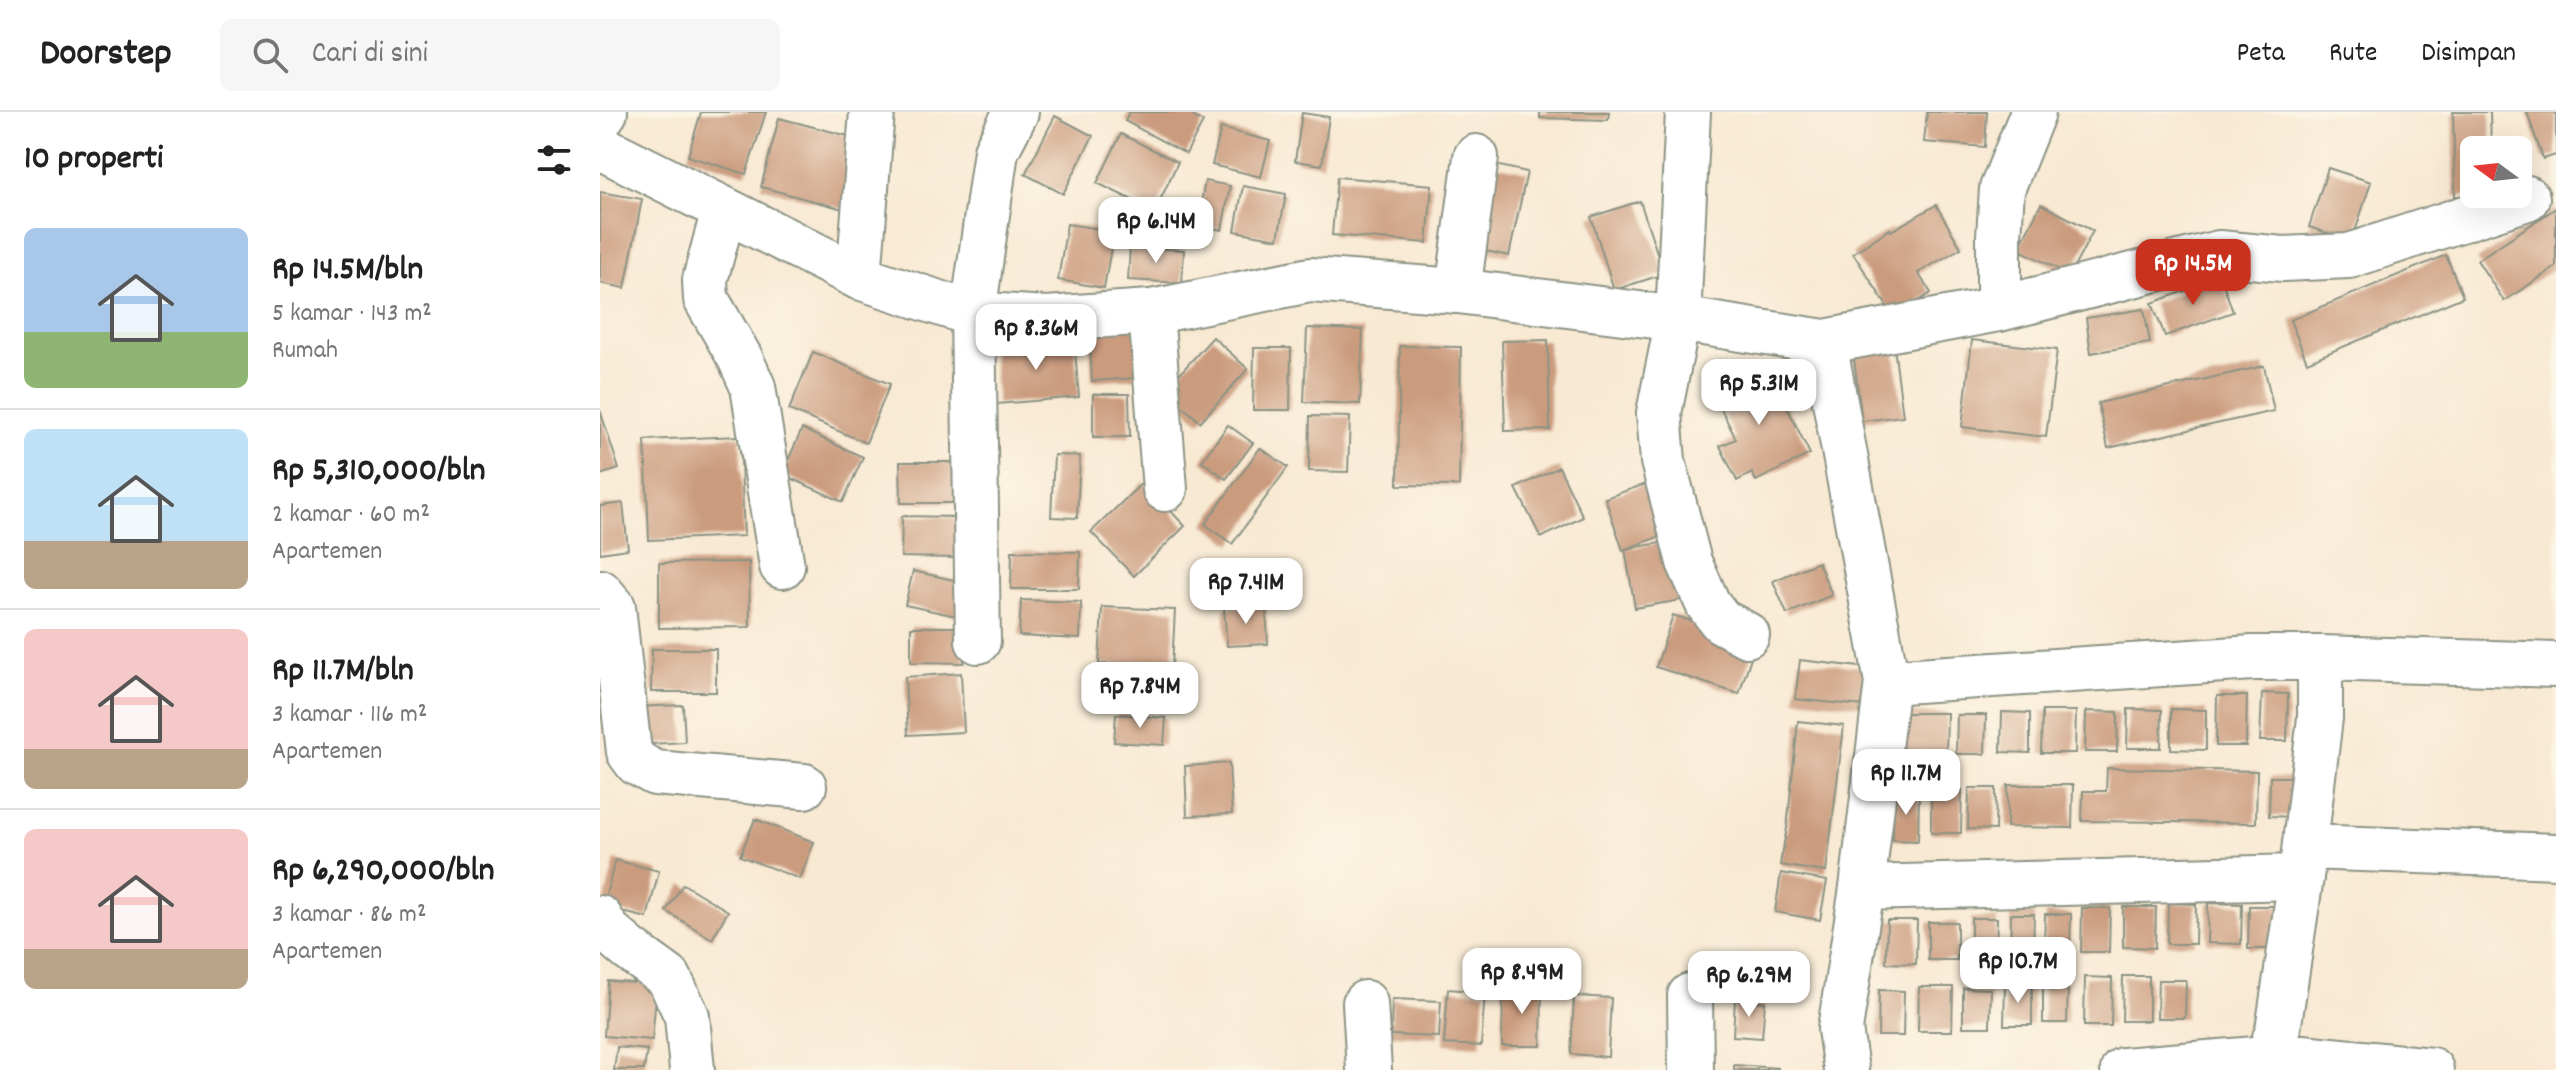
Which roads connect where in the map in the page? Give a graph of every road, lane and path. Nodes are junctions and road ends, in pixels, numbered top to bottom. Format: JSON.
{"nodes":[{"id":1,"x":605,"y":112,"type":"edge"},
{"id":2,"x":872,"y":112,"type":"edge"},
{"id":3,"x":1016,"y":112,"type":"edge"},
{"id":4,"x":1688,"y":112,"type":"edge"},
{"id":5,"x":2033,"y":112,"type":"edge"},
{"id":6,"x":600,"y":119,"type":"edge"},
{"id":7,"x":600,"y":147,"type":"edge"},
{"id":8,"x":1476,"y":157,"type":"dead end"},
{"id":9,"x":2496,"y":208,"type":"edge"},
{"id":10,"x":724,"y":210,"type":"junction"},
{"id":11,"x":859,"y":277,"type":"junction"},
{"id":12,"x":1458,"y":291,"type":"junction"},
{"id":13,"x":1999,"y":309,"type":"junction"},
{"id":14,"x":1151,"y":312,"type":"junction"},
{"id":15,"x":973,"y":314,"type":"junction"},
{"id":16,"x":1678,"y":319,"type":"junction"},
{"id":17,"x":1824,"y":342,"type":"junction"},
{"id":18,"x":1165,"y":489,"type":"dead end"},
{"id":19,"x":782,"y":566,"type":"dead end"},
{"id":20,"x":600,"y":592,"type":"edge"},
{"id":21,"x":1747,"y":635,"type":"dead end"},
{"id":22,"x":978,"y":641,"type":"dead end"},
{"id":23,"x":2320,"y":658,"type":"junction"},
{"id":24,"x":2556,"y":665,"type":"edge"},
{"id":25,"x":1887,"y":682,"type":"junction"},
{"id":26,"x":804,"y":786,"type":"dead end"},
{"id":27,"x":2556,"y":856,"type":"edge"},
{"id":28,"x":2303,"y":862,"type":"junction"},
{"id":29,"x":1862,"y":888,"type":"junction"},
{"id":30,"x":600,"y":918,"type":"edge"},
{"id":31,"x":1690,"y":996,"type":"dead end"},
{"id":32,"x":1365,"y":1003,"type":"dead end"},
{"id":33,"x":2290,"y":1062,"type":"edge"},
{"id":34,"x":692,"y":1070,"type":"edge"},
{"id":35,"x":1369,"y":1070,"type":"edge"},
{"id":36,"x":1691,"y":1070,"type":"edge"},
{"id":37,"x":1846,"y":1070,"type":"edge"},
{"id":38,"x":2123,"y":1070,"type":"edge"},
{"id":39,"x":2431,"y":1070,"type":"edge"}],
"edges":[{"from":1,"to":6,"type":"street"},
{"from":2,"to":11,"type":"street"},
{"from":3,"to":15,"type":"street"},
{"from":4,"to":16,"type":"street"},
{"from":5,"to":13,"type":"street"},
{"from":7,"to":10,"type":"street"},
{"from":8,"to":12,"type":"street"},
{"from":9,"to":13,"type":"street"},
{"from":10,"to":11,"type":"street"},
{"from":10,"to":19,"type":"street"},
{"from":11,"to":15,"type":"street"},
{"from":12,"to":14,"type":"street"},
{"from":12,"to":16,"type":"street"},
{"from":13,"to":17,"type":"street"},
{"from":14,"to":15,"type":"street"},
{"from":14,"to":18,"type":"street"},
{"from":15,"to":22,"type":"street"},
{"from":16,"to":17,"type":"street"},
{"from":16,"to":21,"type":"street"},
{"from":17,"to":25,"type":"street"},
{"from":20,"to":26,"type":"street"},
{"from":23,"to":24,"type":"street"},
{"from":23,"to":25,"type":"street"},
{"from":23,"to":28,"type":"street"},
{"from":25,"to":29,"type":"street"},
{"from":27,"to":28,"type":"street"},
{"from":28,"to":29,"type":"street"},
{"from":28,"to":33,"type":"street"},
{"from":29,"to":37,"type":"street"},
{"from":30,"to":34,"type":"street"},
{"from":31,"to":36,"type":"street"},
{"from":32,"to":35,"type":"street"},
{"from":33,"to":38,"type":"street"},
{"from":33,"to":39,"type":"street"}]}
